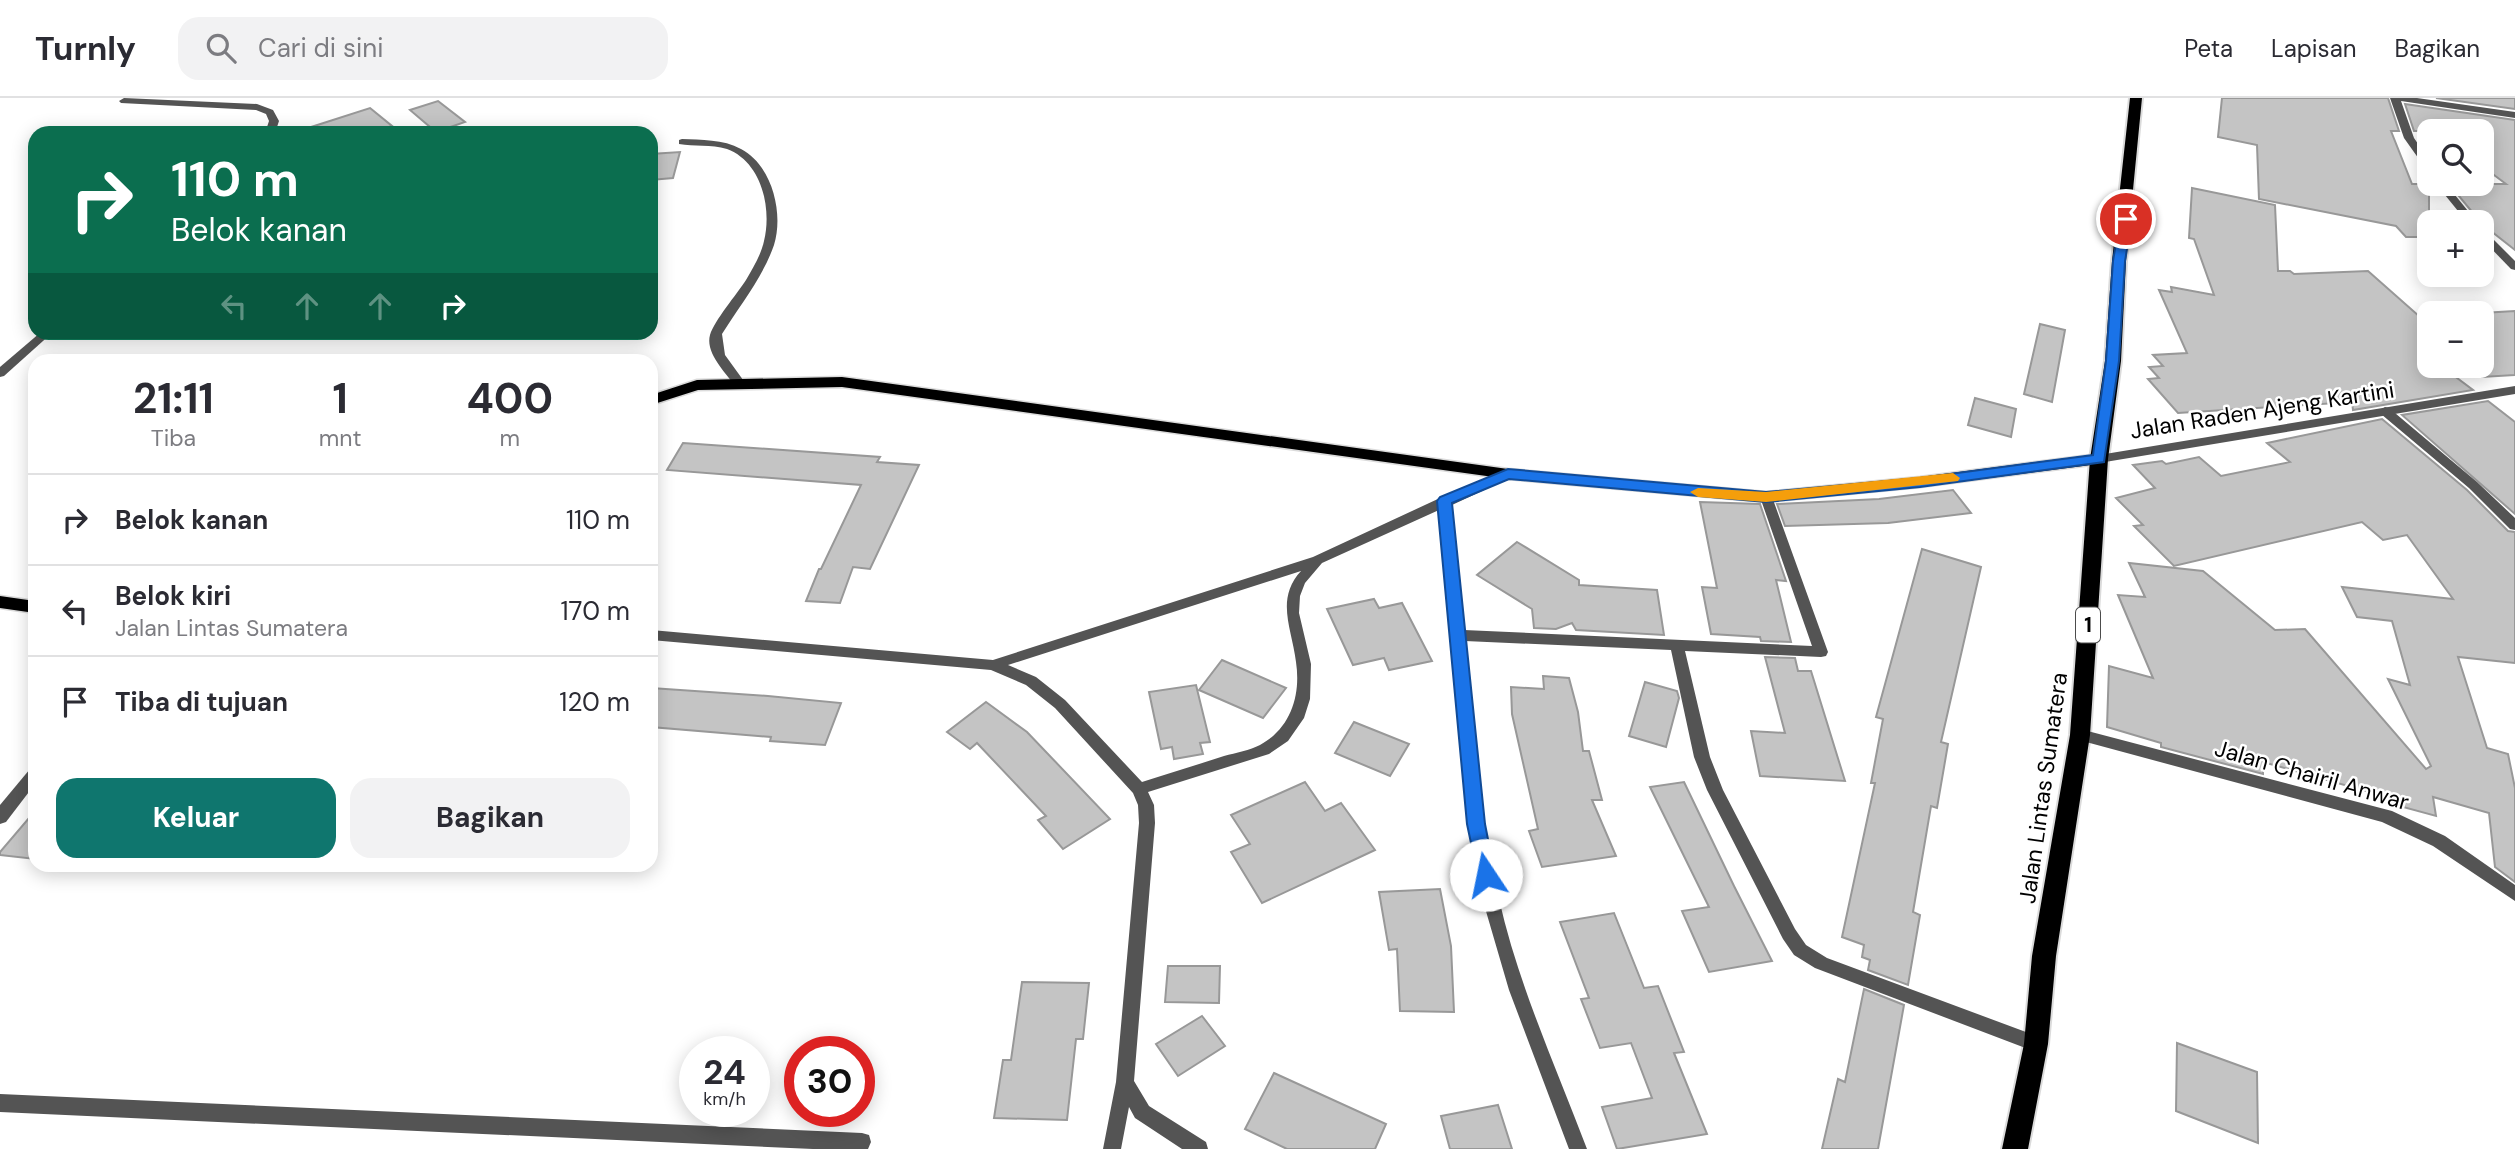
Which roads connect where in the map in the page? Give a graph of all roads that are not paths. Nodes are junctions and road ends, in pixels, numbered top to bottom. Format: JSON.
{"nodes":[{"id":1,"x":2136,"y":98,"type":"edge"},
{"id":2,"x":2396,"y":98,"type":"edge"},
{"id":3,"x":124,"y":100,"type":"dead end"},
{"id":4,"x":2515,"y":116,"type":"edge"},
{"id":5,"x":272,"y":126,"type":"edge"},
{"id":6,"x":682,"y":142,"type":"dead end"},
{"id":7,"x":2417,"y":150,"type":"edge"},
{"id":8,"x":2451,"y":196,"type":"edge"},
{"id":9,"x":2462,"y":210,"type":"edge"},
{"id":10,"x":2494,"y":246,"type":"edge"},
{"id":11,"x":2515,"y":267,"type":"edge"},
{"id":12,"x":39,"y":340,"type":"edge"},
{"id":13,"x":0,"y":373,"type":"edge"},
{"id":14,"x":740,"y":384,"type":"junction"},
{"id":15,"x":2515,"y":390,"type":"edge"},
{"id":16,"x":658,"y":398,"type":"edge"},
{"id":17,"x":2385,"y":411,"type":"junction"},
{"id":18,"x":2099,"y":458,"type":"junction"},
{"id":19,"x":1508,"y":474,"type":"junction"},
{"id":20,"x":1766,"y":497,"type":"junction"},
{"id":21,"x":1445,"y":501,"type":"junction"},
{"id":22,"x":2515,"y":526,"type":"edge"},
{"id":23,"x":1318,"y":560,"type":"junction"},
{"id":24,"x":0,"y":602,"type":"edge"},
{"id":25,"x":28,"y":606,"type":"edge"},
{"id":26,"x":1458,"y":635,"type":"junction"},
{"id":27,"x":658,"y":636,"type":"edge"},
{"id":28,"x":1677,"y":646,"type":"junction"},
{"id":29,"x":993,"y":665,"type":"junction"},
{"id":30,"x":2080,"y":735,"type":"junction"},
{"id":31,"x":28,"y":782,"type":"edge"},
{"id":32,"x":1139,"y":789,"type":"junction"},
{"id":33,"x":0,"y":817,"type":"edge"},
{"id":34,"x":2515,"y":894,"type":"edge"},
{"id":35,"x":2036,"y":1044,"type":"junction"},
{"id":36,"x":1125,"y":1082,"type":"junction"},
{"id":37,"x":0,"y":1103,"type":"edge"},
{"id":38,"x":862,"y":1142,"type":"dead end"},
{"id":39,"x":1112,"y":1149,"type":"edge"},
{"id":40,"x":1199,"y":1149,"type":"edge"},
{"id":41,"x":1578,"y":1149,"type":"edge"},
{"id":42,"x":2015,"y":1149,"type":"edge"}],
"edges":[{"from":1,"to":18,"type":"highway","name":"Jalan Lintas Sumatera","number":"1"},
{"from":2,"to":4,"type":"street"},
{"from":2,"to":7,"type":"street"},
{"from":3,"to":5,"type":"street"},
{"from":6,"to":14,"type":"street"},
{"from":8,"to":9,"type":"street"},
{"from":10,"to":11,"type":"street"},
{"from":12,"to":13,"type":"street"},
{"from":14,"to":16,"type":"main road"},
{"from":14,"to":19,"type":"main road"},
{"from":15,"to":17,"type":"street","name":"Jalan Raden Ajeng Kartini"},
{"from":17,"to":18,"type":"street","name":"Jalan Raden Ajeng Kartini"},
{"from":17,"to":22,"type":"street"},
{"from":18,"to":20,"type":"main road"},
{"from":18,"to":30,"type":"highway","name":"Jalan Lintas Sumatera","number":"1"},
{"from":19,"to":20,"type":"main road"},
{"from":19,"to":21,"type":"street"},
{"from":20,"to":28,"type":"street"},
{"from":21,"to":23,"type":"street"},
{"from":21,"to":26,"type":"street"},
{"from":23,"to":29,"type":"street"},
{"from":23,"to":32,"type":"street"},
{"from":24,"to":25,"type":"main road"},
{"from":26,"to":28,"type":"street"},
{"from":26,"to":41,"type":"street"},
{"from":27,"to":29,"type":"street"},
{"from":28,"to":35,"type":"street"},
{"from":29,"to":32,"type":"street"},
{"from":30,"to":34,"type":"street","name":"Jalan Chairil Anwar"},
{"from":30,"to":35,"type":"highway","name":"Jalan Lintas Sumatera","number":"1"},
{"from":31,"to":33,"type":"street"},
{"from":32,"to":36,"type":"street"},
{"from":35,"to":42,"type":"highway","name":"Jalan Lintas Sumatera","number":"1"},
{"from":36,"to":39,"type":"street"},
{"from":36,"to":40,"type":"street"},
{"from":37,"to":38,"type":"street"}]}
